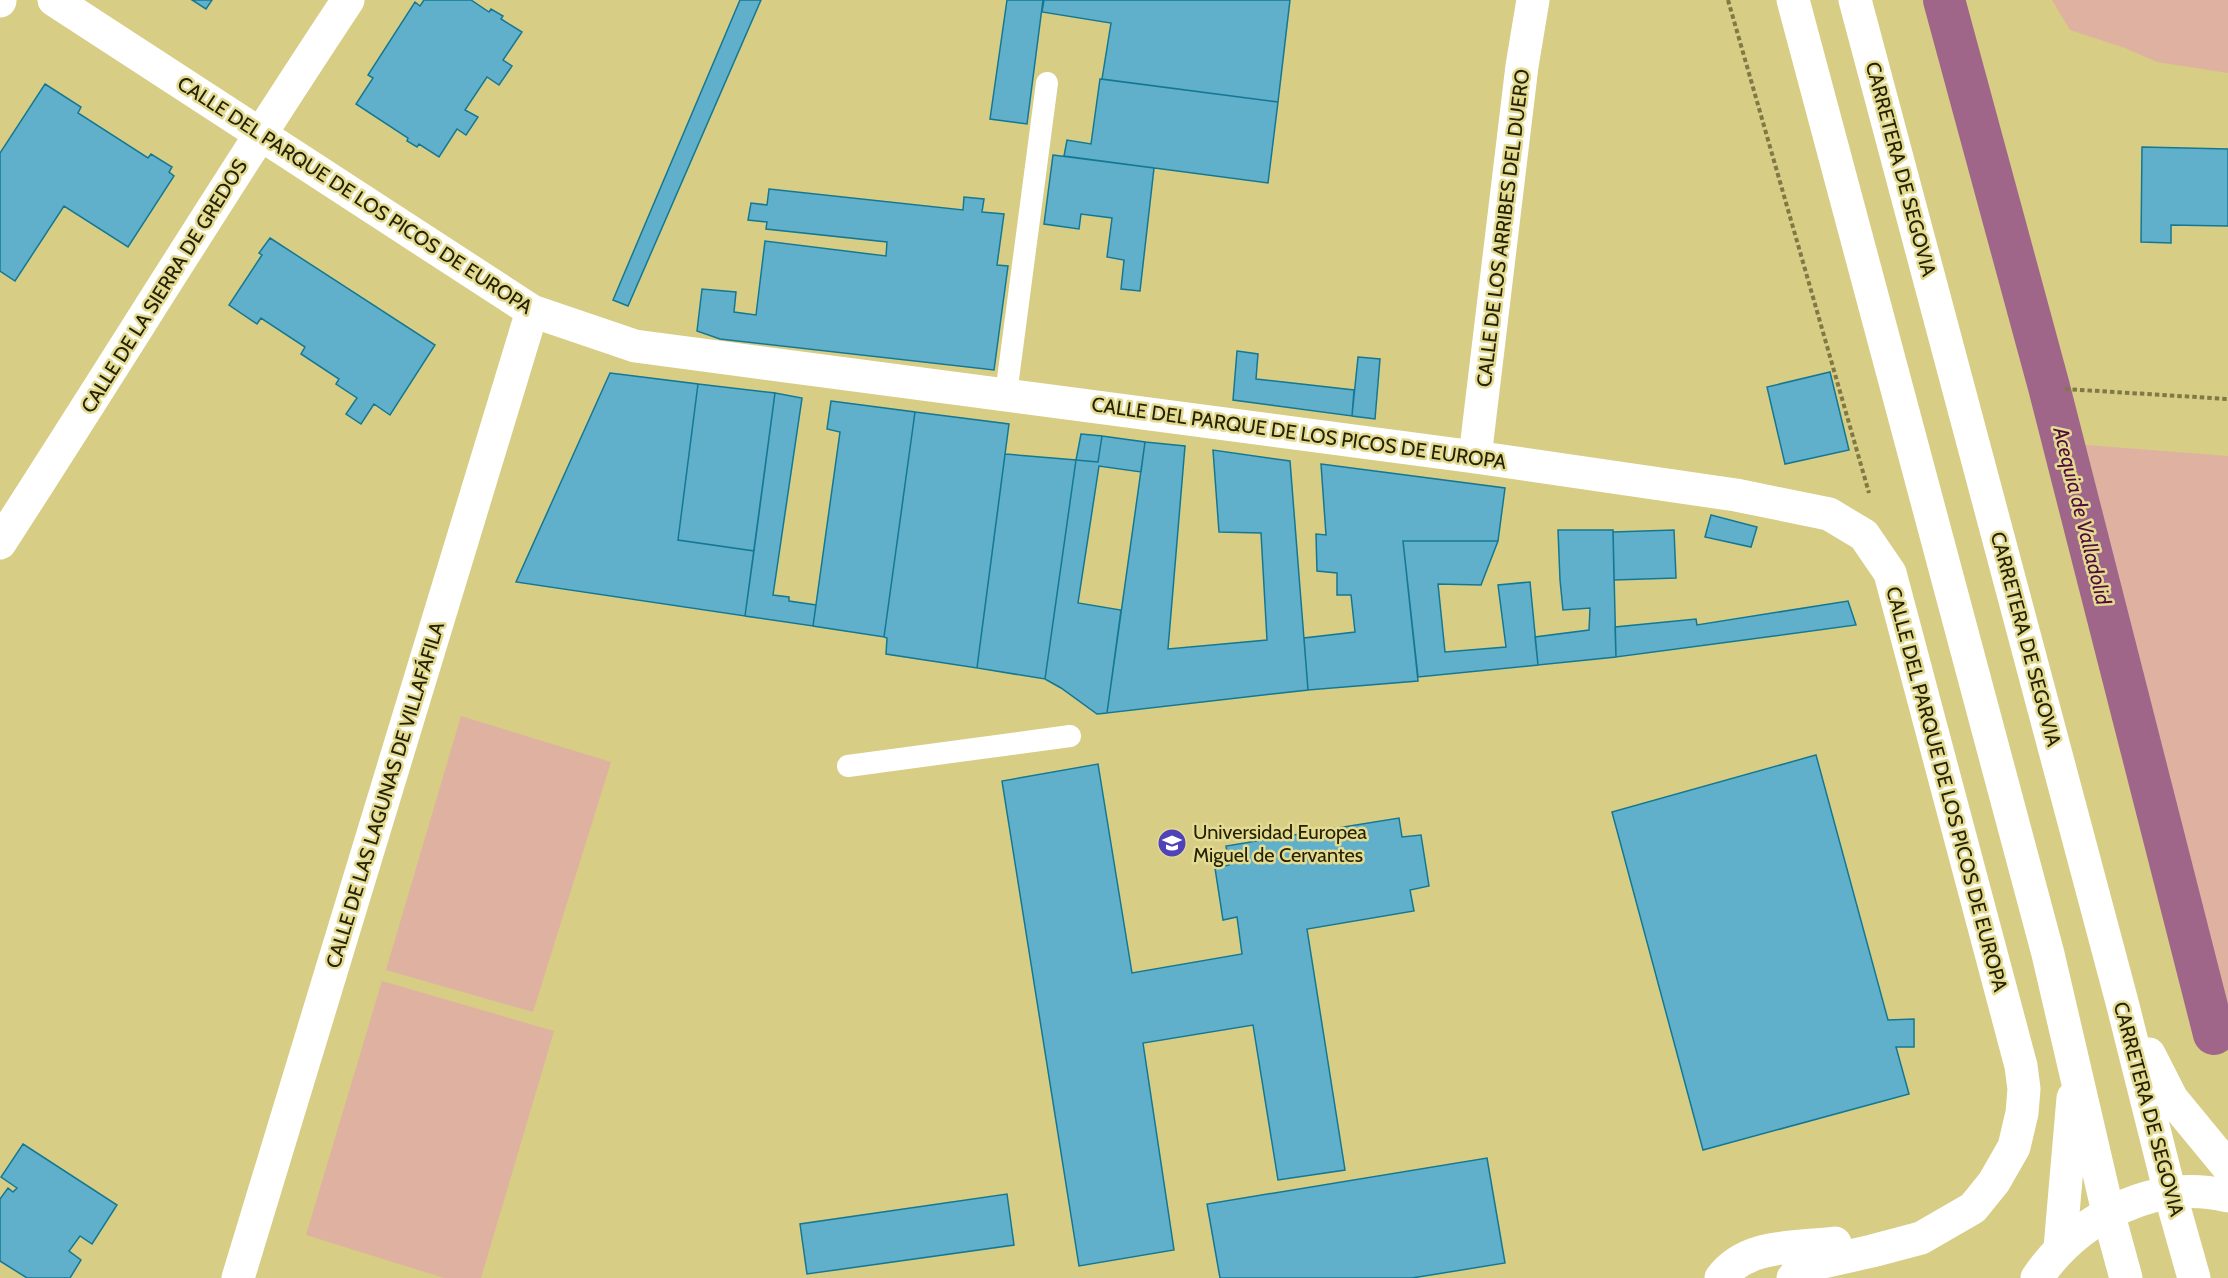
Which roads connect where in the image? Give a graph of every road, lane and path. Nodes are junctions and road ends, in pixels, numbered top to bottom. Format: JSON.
{"nodes":[{"id":1,"x":54,"y":0,"type":"edge"},
{"id":2,"x":348,"y":0,"type":"edge"},
{"id":3,"x":1533,"y":0,"type":"edge"},
{"id":4,"x":1728,"y":0,"type":"edge"},
{"id":5,"x":1793,"y":0,"type":"edge"},
{"id":6,"x":1855,"y":0,"type":"edge"},
{"id":7,"x":1047,"y":83,"type":"dead end"},
{"id":8,"x":260,"y":133,"type":"junction"},
{"id":9,"x":532,"y":311,"type":"junction"},
{"id":10,"x":2065,"y":389,"type":"dead end"},
{"id":11,"x":1006,"y":394,"type":"junction"},
{"id":12,"x":2228,"y":399,"type":"edge"},
{"id":13,"x":1475,"y":457,"type":"junction"},
{"id":14,"x":1864,"y":535,"type":"junction"},
{"id":15,"x":0,"y":543,"type":"edge"},
{"id":16,"x":1070,"y":736,"type":"dead end"},
{"id":17,"x":848,"y":766,"type":"dead end"},
{"id":18,"x":2122,"y":1002,"type":"junction"},
{"id":19,"x":2075,"y":1067,"type":"junction"},
{"id":20,"x":2228,"y":1167,"type":"edge"},
{"id":21,"x":2170,"y":1193,"type":"junction"},
{"id":22,"x":2228,"y":1196,"type":"edge"},
{"id":23,"x":2108,"y":1212,"type":"junction"},
{"id":24,"x":2060,"y":1248,"type":"junction"},
{"id":25,"x":1794,"y":1263,"type":"edge"},
{"id":26,"x":238,"y":1278,"type":"edge"},
{"id":27,"x":1721,"y":1278,"type":"edge"},
{"id":28,"x":1752,"y":1278,"type":"edge"},
{"id":29,"x":2037,"y":1278,"type":"edge"},
{"id":30,"x":2126,"y":1278,"type":"edge"},
{"id":31,"x":2194,"y":1278,"type":"edge"}],
"edges":[{"from":1,"to":8,"type":"street","name":"CALLE DEL PARQUE DE LOS PICOS DE EUROPA"},
{"from":2,"to":8,"type":"street","name":"CALLE DE LA SIERRA DE GREDOS"},
{"from":3,"to":13,"type":"street","name":"CALLE DE LOS ARRIBES DEL DUERO"},
{"from":4,"to":14,"type":"path"},
{"from":5,"to":19,"type":"street"},
{"from":6,"to":18,"type":"street","name":"CARRETERA DE SEGOVIA"},
{"from":7,"to":11,"type":"lane"},
{"from":8,"to":9,"type":"street","name":"CALLE DEL PARQUE DE LOS PICOS DE EUROPA"},
{"from":8,"to":15,"type":"street","name":"CALLE DE LA SIERRA DE GREDOS"},
{"from":9,"to":11,"type":"street","name":"CALLE DEL PARQUE DE LOS PICOS DE EUROPA"},
{"from":9,"to":26,"type":"street","name":"CALLE DE LAS LAGUNAS DE VILLAFÁFILA"},
{"from":10,"to":12,"type":"path"},
{"from":11,"to":13,"type":"street","name":"CALLE DEL PARQUE DE LOS PICOS DE EUROPA"},
{"from":13,"to":14,"type":"street","name":"CALLE DEL PARQUE DE LOS PICOS DE EUROPA"},
{"from":14,"to":25,"type":"street","name":"CALLE DEL PARQUE DE LOS PICOS DE EUROPA"},
{"from":16,"to":17,"type":"lane"},
{"from":18,"to":20,"type":"street"},
{"from":18,"to":21,"type":"street","name":"CARRETERA DE SEGOVIA"},
{"from":19,"to":23,"type":"street"},
{"from":19,"to":24,"type":"street"},
{"from":21,"to":22,"type":"street"},
{"from":21,"to":23,"type":"street"},
{"from":21,"to":31,"type":"street","name":"CARRETERA DE SEGOVIA"},
{"from":23,"to":24,"type":"street"},
{"from":23,"to":30,"type":"street"},
{"from":24,"to":29,"type":"street"},
{"from":25,"to":27,"type":"street","name":"CALLE DEL PARQUE DE LOS PICOS DE EUROPA"},
{"from":25,"to":28,"type":"street","name":"CALLE DEL PARQUE DE LOS PICOS DE EUROPA"}]}
